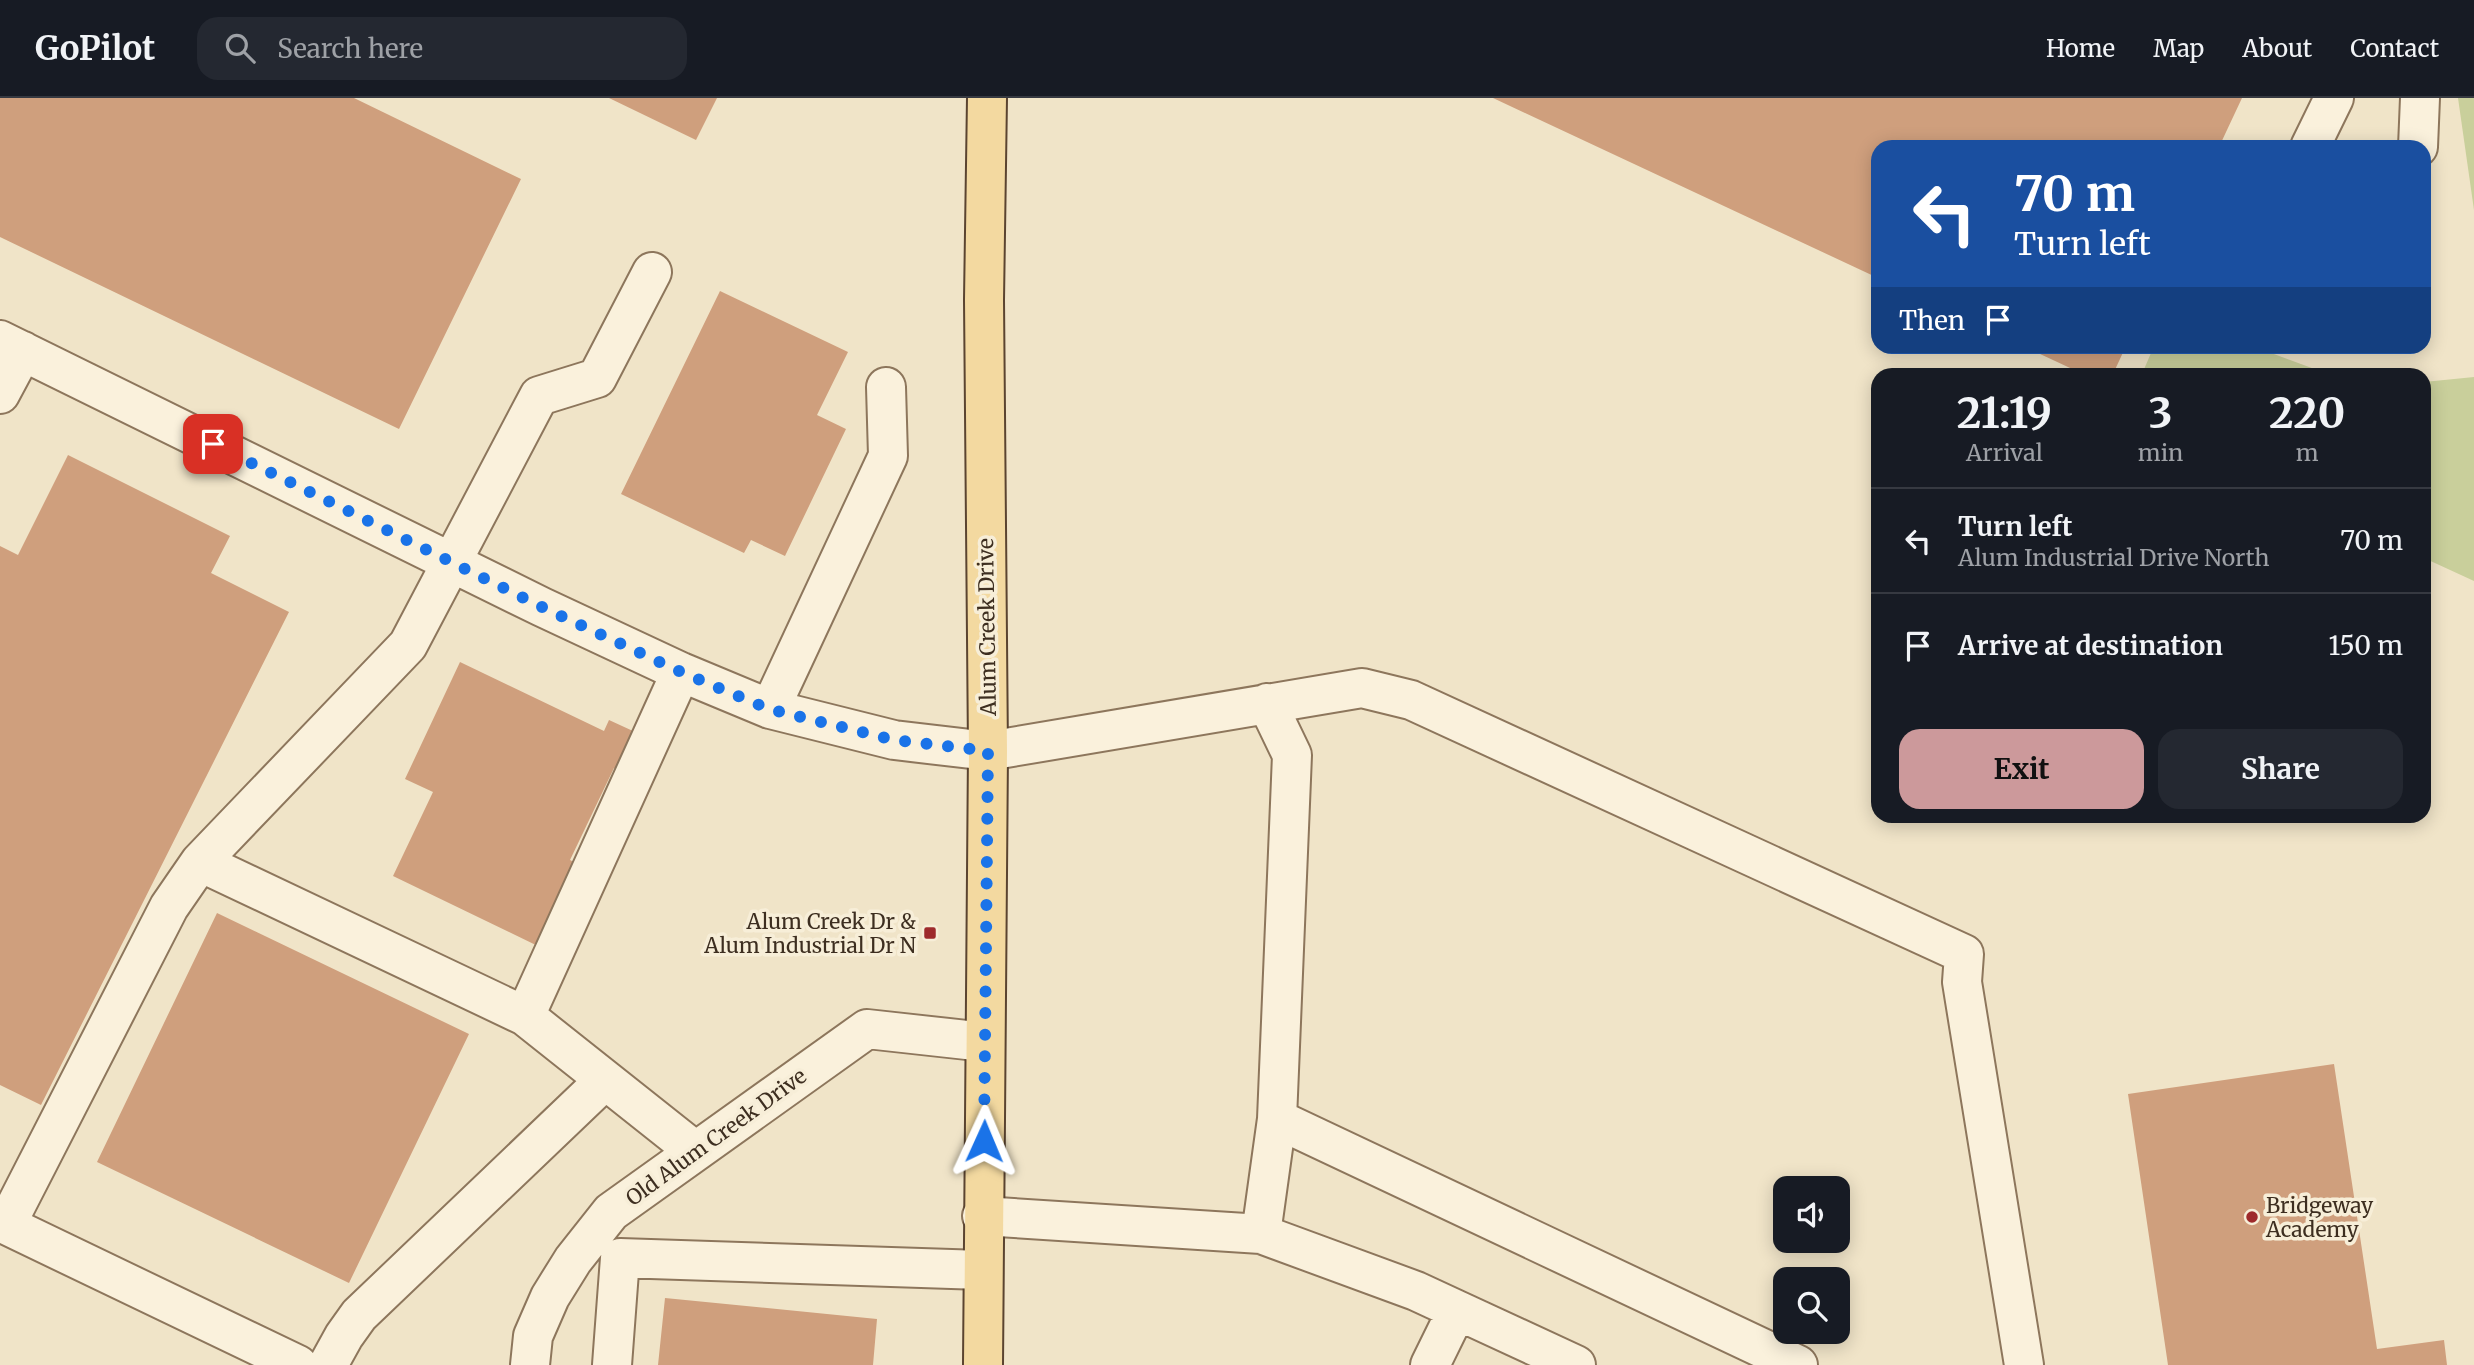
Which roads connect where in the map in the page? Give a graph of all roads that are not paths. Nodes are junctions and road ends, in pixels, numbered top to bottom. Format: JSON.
{"nodes":[{"id":1,"x":987,"y":98,"type":"edge"},
{"id":2,"x":2334,"y":98,"type":"edge"},
{"id":3,"x":2420,"y":98,"type":"edge"},
{"id":4,"x":2313,"y":140,"type":"edge"},
{"id":5,"x":2418,"y":140,"type":"edge"},
{"id":6,"x":652,"y":272,"type":"dead end"},
{"id":7,"x":11,"y":346,"type":"edge"},
{"id":8,"x":886,"y":387,"type":"dead end"},
{"id":9,"x":0,"y":394,"type":"edge"},
{"id":10,"x":451,"y":561,"type":"junction"},
{"id":11,"x":681,"y":672,"type":"junction"},
{"id":12,"x":1267,"y":704,"type":"junction"},
{"id":13,"x":769,"y":709,"type":"junction"},
{"id":14,"x":988,"y":751,"type":"junction"},
{"id":15,"x":200,"y":862,"type":"junction"},
{"id":16,"x":525,"y":1016,"type":"junction"},
{"id":17,"x":985,"y":1042,"type":"junction"},
{"id":18,"x":606,"y":1080,"type":"junction"},
{"id":19,"x":1277,"y":1119,"type":"junction"},
{"id":20,"x":695,"y":1151,"type":"junction"},
{"id":21,"x":982,"y":1216,"type":"junction"},
{"id":22,"x":3,"y":1224,"type":"edge"},
{"id":23,"x":1261,"y":1234,"type":"junction"},
{"id":24,"x":982,"y":1270,"type":"junction"},
{"id":25,"x":1457,"y":1310,"type":"junction"},
{"id":26,"x":298,"y":1365,"type":"edge"},
{"id":27,"x":328,"y":1365,"type":"edge"},
{"id":28,"x":530,"y":1365,"type":"edge"},
{"id":29,"x":612,"y":1365,"type":"edge"},
{"id":30,"x":983,"y":1365,"type":"edge"},
{"id":31,"x":1430,"y":1365,"type":"edge"},
{"id":32,"x":1576,"y":1365,"type":"edge"},
{"id":33,"x":1798,"y":1365,"type":"edge"},
{"id":34,"x":2024,"y":1365,"type":"edge"}],
"edges":[{"from":1,"to":14,"type":"main road","name":"Alum Creek Drive"},
{"from":2,"to":4,"type":"street"},
{"from":3,"to":5,"type":"street"},
{"from":6,"to":10,"type":"street"},
{"from":7,"to":9,"type":"street"},
{"from":7,"to":10,"type":"street"},
{"from":8,"to":13,"type":"street"},
{"from":10,"to":11,"type":"street"},
{"from":10,"to":15,"type":"street"},
{"from":11,"to":13,"type":"street"},
{"from":11,"to":16,"type":"street"},
{"from":12,"to":14,"type":"street"},
{"from":12,"to":19,"type":"street"},
{"from":12,"to":34,"type":"street"},
{"from":13,"to":14,"type":"street"},
{"from":14,"to":17,"type":"main road","name":"Alum Creek Drive"},
{"from":15,"to":16,"type":"street"},
{"from":15,"to":22,"type":"street"},
{"from":16,"to":18,"type":"street"},
{"from":17,"to":20,"type":"street","name":"Old Alum Creek Drive"},
{"from":17,"to":21,"type":"main road","name":"Alum Creek Drive"},
{"from":18,"to":20,"type":"street"},
{"from":18,"to":27,"type":"street"},
{"from":19,"to":23,"type":"street"},
{"from":19,"to":33,"type":"street"},
{"from":20,"to":28,"type":"street","name":"Old Alum Creek Drive"},
{"from":21,"to":23,"type":"street"},
{"from":21,"to":24,"type":"main road","name":"Alum Creek Drive"},
{"from":22,"to":26,"type":"street"},
{"from":23,"to":25,"type":"street"},
{"from":24,"to":29,"type":"street"},
{"from":24,"to":30,"type":"main road","name":"Alum Creek Drive"},
{"from":25,"to":31,"type":"street"},
{"from":25,"to":32,"type":"street"}]}
